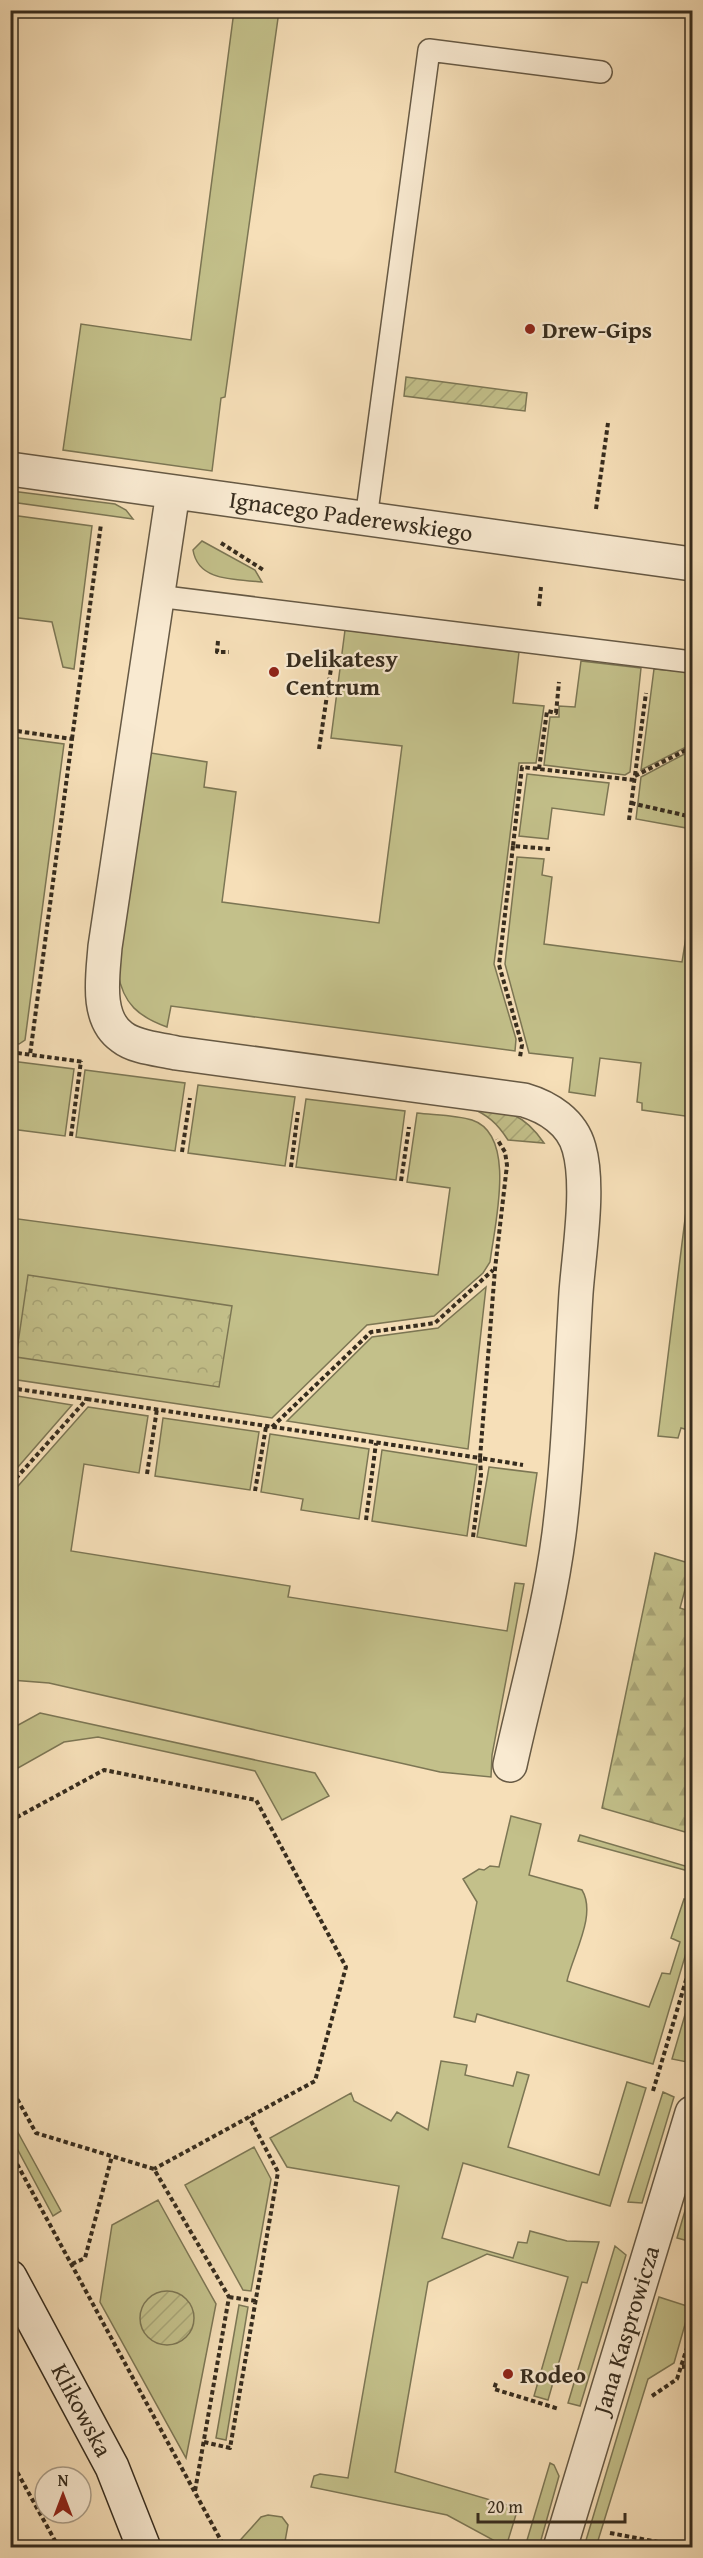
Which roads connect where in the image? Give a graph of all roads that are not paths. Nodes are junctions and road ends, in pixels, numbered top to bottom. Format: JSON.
{"nodes":[{"id":1,"x":601,"y":72,"type":"dead end"},
{"id":2,"x":10,"y":469,"type":"edge"},
{"id":3,"x":173,"y":492,"type":"junction"},
{"id":4,"x":366,"y":519,"type":"junction"},
{"id":5,"x":693,"y":564,"type":"edge"},
{"id":6,"x":158,"y":596,"type":"junction"},
{"id":7,"x":693,"y":662,"type":"edge"},
{"id":8,"x":510,"y":1765,"type":"dead end"},
{"id":9,"x":690,"y":2128,"type":"edge"},
{"id":10,"x":10,"y":2277,"type":"edge"},
{"id":11,"x":144,"y":2547,"type":"edge"},
{"id":12,"x":560,"y":2547,"type":"edge"}],
"edges":[{"from":1,"to":4,"type":"lane"},
{"from":2,"to":3,"type":"street","name":"Ignacego Paderewskiego"},
{"from":3,"to":4,"type":"street","name":"Ignacego Paderewskiego"},
{"from":3,"to":6,"type":"street"},
{"from":4,"to":5,"type":"street","name":"Ignacego Paderewskiego"},
{"from":6,"to":7,"type":"lane"},
{"from":6,"to":8,"type":"street"},
{"from":9,"to":12,"type":"street","name":"Jana Kasprowicza"},
{"from":10,"to":11,"type":"street","name":"Klikowska"}]}
